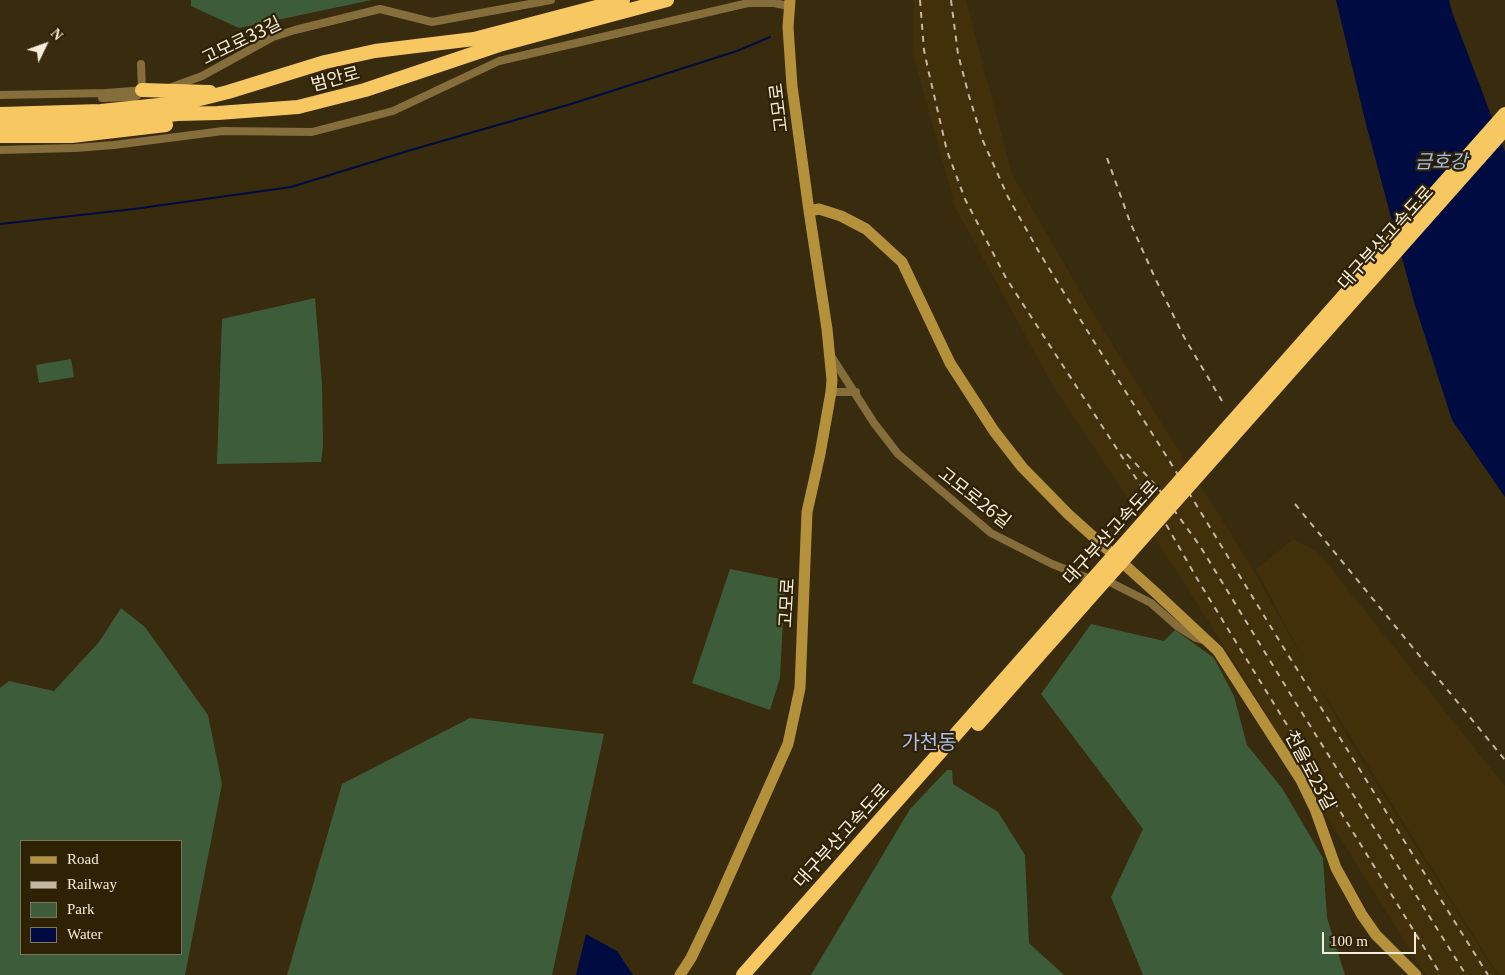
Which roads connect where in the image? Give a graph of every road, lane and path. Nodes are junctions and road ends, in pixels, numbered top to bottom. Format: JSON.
{"nodes":[{"id":1,"x":551,"y":0,"type":"edge"},
{"id":2,"x":623,"y":0,"type":"edge"},
{"id":3,"x":668,"y":0,"type":"edge"},
{"id":4,"x":772,"y":1,"type":"edge"},
{"id":5,"x":740,"y":2,"type":"edge"},
{"id":6,"x":790,"y":3,"type":"edge"},
{"id":7,"x":141,"y":64,"type":"dead end"},
{"id":8,"x":142,"y":90,"type":"junction"},
{"id":9,"x":228,"y":92,"type":"junction"},
{"id":10,"x":0,"y":95,"type":"edge"},
{"id":11,"x":0,"y":100,"type":"edge"},
{"id":12,"x":0,"y":114,"type":"edge"},
{"id":13,"x":199,"y":114,"type":"junction"},
{"id":14,"x":1505,"y":114,"type":"edge"},
{"id":15,"x":0,"y":125,"type":"edge"},
{"id":16,"x":1505,"y":129,"type":"edge"},
{"id":17,"x":0,"y":136,"type":"edge"},
{"id":18,"x":0,"y":150,"type":"edge"},
{"id":19,"x":809,"y":211,"type":"junction"},
{"id":20,"x":831,"y":354,"type":"junction"},
{"id":21,"x":831,"y":392,"type":"junction"},
{"id":22,"x":856,"y":392,"type":"junction"},
{"id":23,"x":1081,"y":600,"type":"junction"},
{"id":24,"x":1208,"y":641,"type":"junction"},
{"id":25,"x":929,"y":771,"type":"junction"},
{"id":26,"x":680,"y":975,"type":"edge"},
{"id":27,"x":743,"y":975,"type":"edge"},
{"id":28,"x":755,"y":975,"type":"edge"},
{"id":29,"x":1416,"y":975,"type":"edge"}],
"edges":[{"from":1,"to":8,"type":"street","name":"고모로33길"},
{"from":2,"to":9,"type":"highway","name":"범안로"},
{"from":3,"to":13,"type":"highway","name":"범안로"},
{"from":4,"to":5,"type":"street"},
{"from":4,"to":6,"type":"street"},
{"from":5,"to":18,"type":"street"},
{"from":6,"to":19,"type":"street","name":"고모로"},
{"from":7,"to":8,"type":"street"},
{"from":8,"to":9,"type":"highway"},
{"from":8,"to":10,"type":"street","name":"고모로33길"},
{"from":8,"to":11,"type":"street"},
{"from":9,"to":12,"type":"highway","name":"범안로"},
{"from":13,"to":15,"type":"highway","name":"범안로"},
{"from":13,"to":17,"type":"highway"},
{"from":14,"to":23,"type":"highway","name":"대구부산고속도로","bridge":true},
{"from":16,"to":23,"type":"highway","name":"대구부산고속도로","bridge":true},
{"from":19,"to":20,"type":"street","name":"고모로"},
{"from":19,"to":24,"type":"street","name":"천을로23길"},
{"from":20,"to":21,"type":"street","name":"고모로"},
{"from":20,"to":22,"type":"street","name":"고모로26길"},
{"from":21,"to":22,"type":"street"},
{"from":21,"to":26,"type":"street","name":"고모로"},
{"from":22,"to":24,"type":"street","name":"고모로26길"},
{"from":23,"to":25,"type":"highway","name":"대구부산고속도로"},
{"from":24,"to":29,"type":"street","name":"천을로23길"},
{"from":25,"to":27,"type":"highway","name":"대구부산고속도로"},
{"from":25,"to":28,"type":"highway","name":"대구부산고속도로"}]}
